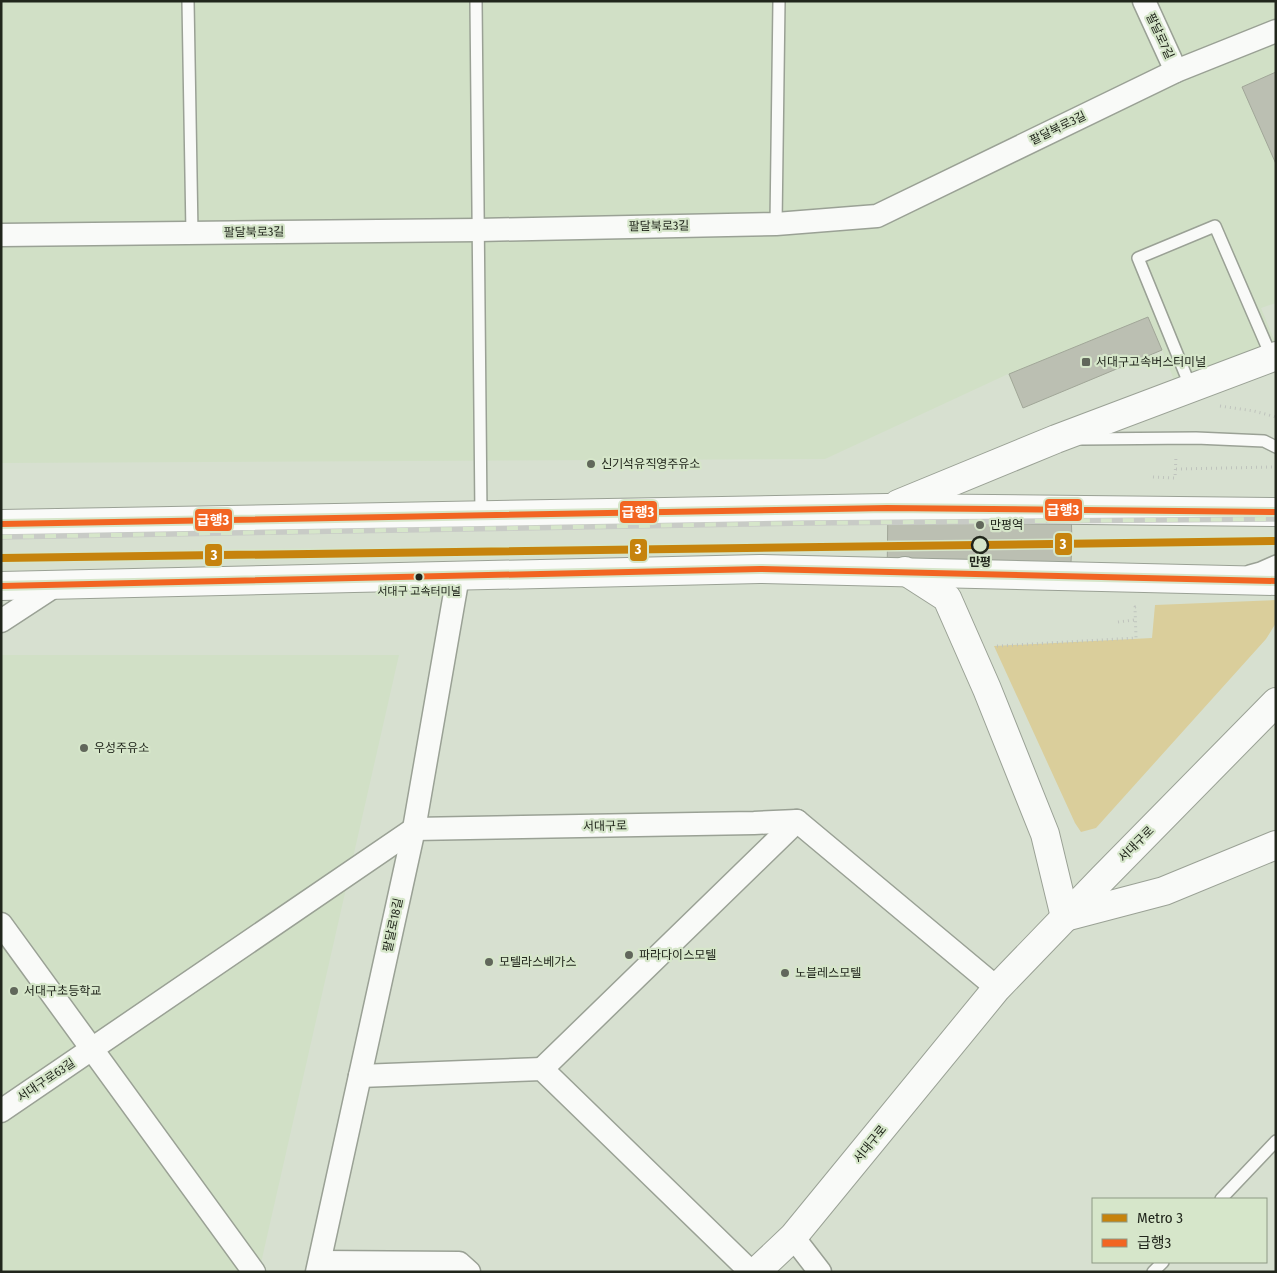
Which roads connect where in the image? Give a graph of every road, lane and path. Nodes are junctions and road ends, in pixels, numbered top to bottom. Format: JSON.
{"nodes":[{"id":1,"x":188,"y":1,"type":"edge"},
{"id":2,"x":476,"y":1,"type":"edge"},
{"id":3,"x":779,"y":1,"type":"edge"},
{"id":4,"x":1144,"y":1,"type":"edge"},
{"id":5,"x":1276,"y":31,"type":"edge"},
{"id":6,"x":1176,"y":71,"type":"junction"},
{"id":7,"x":776,"y":224,"type":"junction"},
{"id":8,"x":478,"y":230,"type":"junction"},
{"id":9,"x":192,"y":233,"type":"junction"},
{"id":10,"x":1,"y":235,"type":"edge"},
{"id":11,"x":1274,"y":357,"type":"edge"},
{"id":12,"x":1191,"y":388,"type":"junction"},
{"id":13,"x":1056,"y":439,"type":"junction"},
{"id":14,"x":1276,"y":447,"type":"edge"},
{"id":15,"x":1276,"y":467,"type":"edge"},
{"id":16,"x":1176,"y":469,"type":"dead end"},
{"id":17,"x":887,"y":508,"type":"junction"},
{"id":18,"x":1276,"y":512,"type":"edge"},
{"id":19,"x":481,"y":515,"type":"junction"},
{"id":20,"x":1,"y":524,"type":"edge"},
{"id":21,"x":1276,"y":561,"type":"edge"},
{"id":22,"x":904,"y":572,"type":"junction"},
{"id":23,"x":458,"y":576,"type":"junction"},
{"id":24,"x":1204,"y":579,"type":"junction"},
{"id":25,"x":1276,"y":580,"type":"edge"},
{"id":26,"x":56,"y":585,"type":"junction"},
{"id":27,"x":1,"y":586,"type":"edge"},
{"id":28,"x":1144,"y":606,"type":"dead end"},
{"id":29,"x":1135,"y":620,"type":"junction"},
{"id":30,"x":1,"y":621,"type":"edge"},
{"id":31,"x":1118,"y":622,"type":"dead end"},
{"id":32,"x":969,"y":647,"type":"junction"},
{"id":33,"x":1276,"y":702,"type":"edge"},
{"id":34,"x":797,"y":820,"type":"junction"},
{"id":35,"x":414,"y":829,"type":"junction"},
{"id":36,"x":1276,"y":845,"type":"edge"},
{"id":37,"x":1065,"y":917,"type":"junction"},
{"id":38,"x":1,"y":924,"type":"edge"},
{"id":39,"x":997,"y":988,"type":"junction"},
{"id":40,"x":92,"y":1049,"type":"junction"},
{"id":41,"x":542,"y":1068,"type":"junction"},
{"id":42,"x":360,"y":1076,"type":"junction"},
{"id":43,"x":1,"y":1111,"type":"edge"},
{"id":44,"x":1276,"y":1141,"type":"edge"},
{"id":45,"x":1222,"y":1198,"type":"edge"},
{"id":46,"x":793,"y":1237,"type":"junction"},
{"id":47,"x":1162,"y":1263,"type":"edge"},
{"id":48,"x":318,"y":1267,"type":"edge"},
{"id":49,"x":254,"y":1272,"type":"edge"},
{"id":50,"x":469,"y":1272,"type":"edge"},
{"id":51,"x":751,"y":1272,"type":"edge"},
{"id":52,"x":756,"y":1272,"type":"edge"},
{"id":53,"x":820,"y":1272,"type":"edge"},
{"id":54,"x":1153,"y":1272,"type":"edge"}],
"edges":[{"from":1,"to":9,"type":"lane"},
{"from":2,"to":8,"type":"lane"},
{"from":3,"to":7,"type":"lane"},
{"from":4,"to":6,"type":"street","name":"팔달로7길"},
{"from":5,"to":6,"type":"street","name":"팔달북로3길"},
{"from":6,"to":7,"type":"street","name":"팔달북로3길"},
{"from":7,"to":8,"type":"street","name":"팔달북로3길"},
{"from":8,"to":9,"type":"street","name":"팔달북로3길"},
{"from":8,"to":19,"type":"lane"},
{"from":9,"to":10,"type":"street","name":"팔달북로3길"},
{"from":11,"to":12,"type":"main road"},
{"from":11,"to":12,"type":"lane"},
{"from":12,"to":13,"type":"main road"},
{"from":13,"to":14,"type":"lane"},
{"from":13,"to":17,"type":"main road"},
{"from":15,"to":16,"type":"path"},
{"from":17,"to":18,"type":"main road"},
{"from":17,"to":19,"type":"main road"},
{"from":19,"to":20,"type":"main road"},
{"from":21,"to":24,"type":"lane"},
{"from":22,"to":23,"type":"main road"},
{"from":22,"to":24,"type":"main road"},
{"from":22,"to":32,"type":"main road"},
{"from":23,"to":26,"type":"main road"},
{"from":23,"to":35,"type":"street","name":"팔달로18길"},
{"from":24,"to":25,"type":"main road"},
{"from":26,"to":27,"type":"main road"},
{"from":26,"to":30,"type":"street"},
{"from":28,"to":29,"type":"path"},
{"from":29,"to":31,"type":"path"},
{"from":29,"to":32,"type":"path"},
{"from":32,"to":37,"type":"main road"},
{"from":33,"to":37,"type":"main road","name":"서대구로"},
{"from":34,"to":35,"type":"street","name":"서대구로"},
{"from":34,"to":39,"type":"street"},
{"from":34,"to":41,"type":"street"},
{"from":35,"to":40,"type":"street","name":"서대구로63길"},
{"from":35,"to":42,"type":"street","name":"팔달로18길"},
{"from":36,"to":37,"type":"main road"},
{"from":37,"to":39,"type":"main road","name":"서대구로"},
{"from":38,"to":40,"type":"street"},
{"from":39,"to":46,"type":"main road","name":"서대구로"},
{"from":40,"to":43,"type":"street","name":"서대구로63길"},
{"from":40,"to":49,"type":"street"},
{"from":41,"to":42,"type":"street"},
{"from":41,"to":51,"type":"street"},
{"from":42,"to":48,"type":"street","name":"팔달로18길"},
{"from":44,"to":45,"type":"lane"},
{"from":46,"to":52,"type":"main road","name":"서대구로"},
{"from":46,"to":53,"type":"street"},
{"from":47,"to":54,"type":"lane"},
{"from":48,"to":50,"type":"street"}]}
